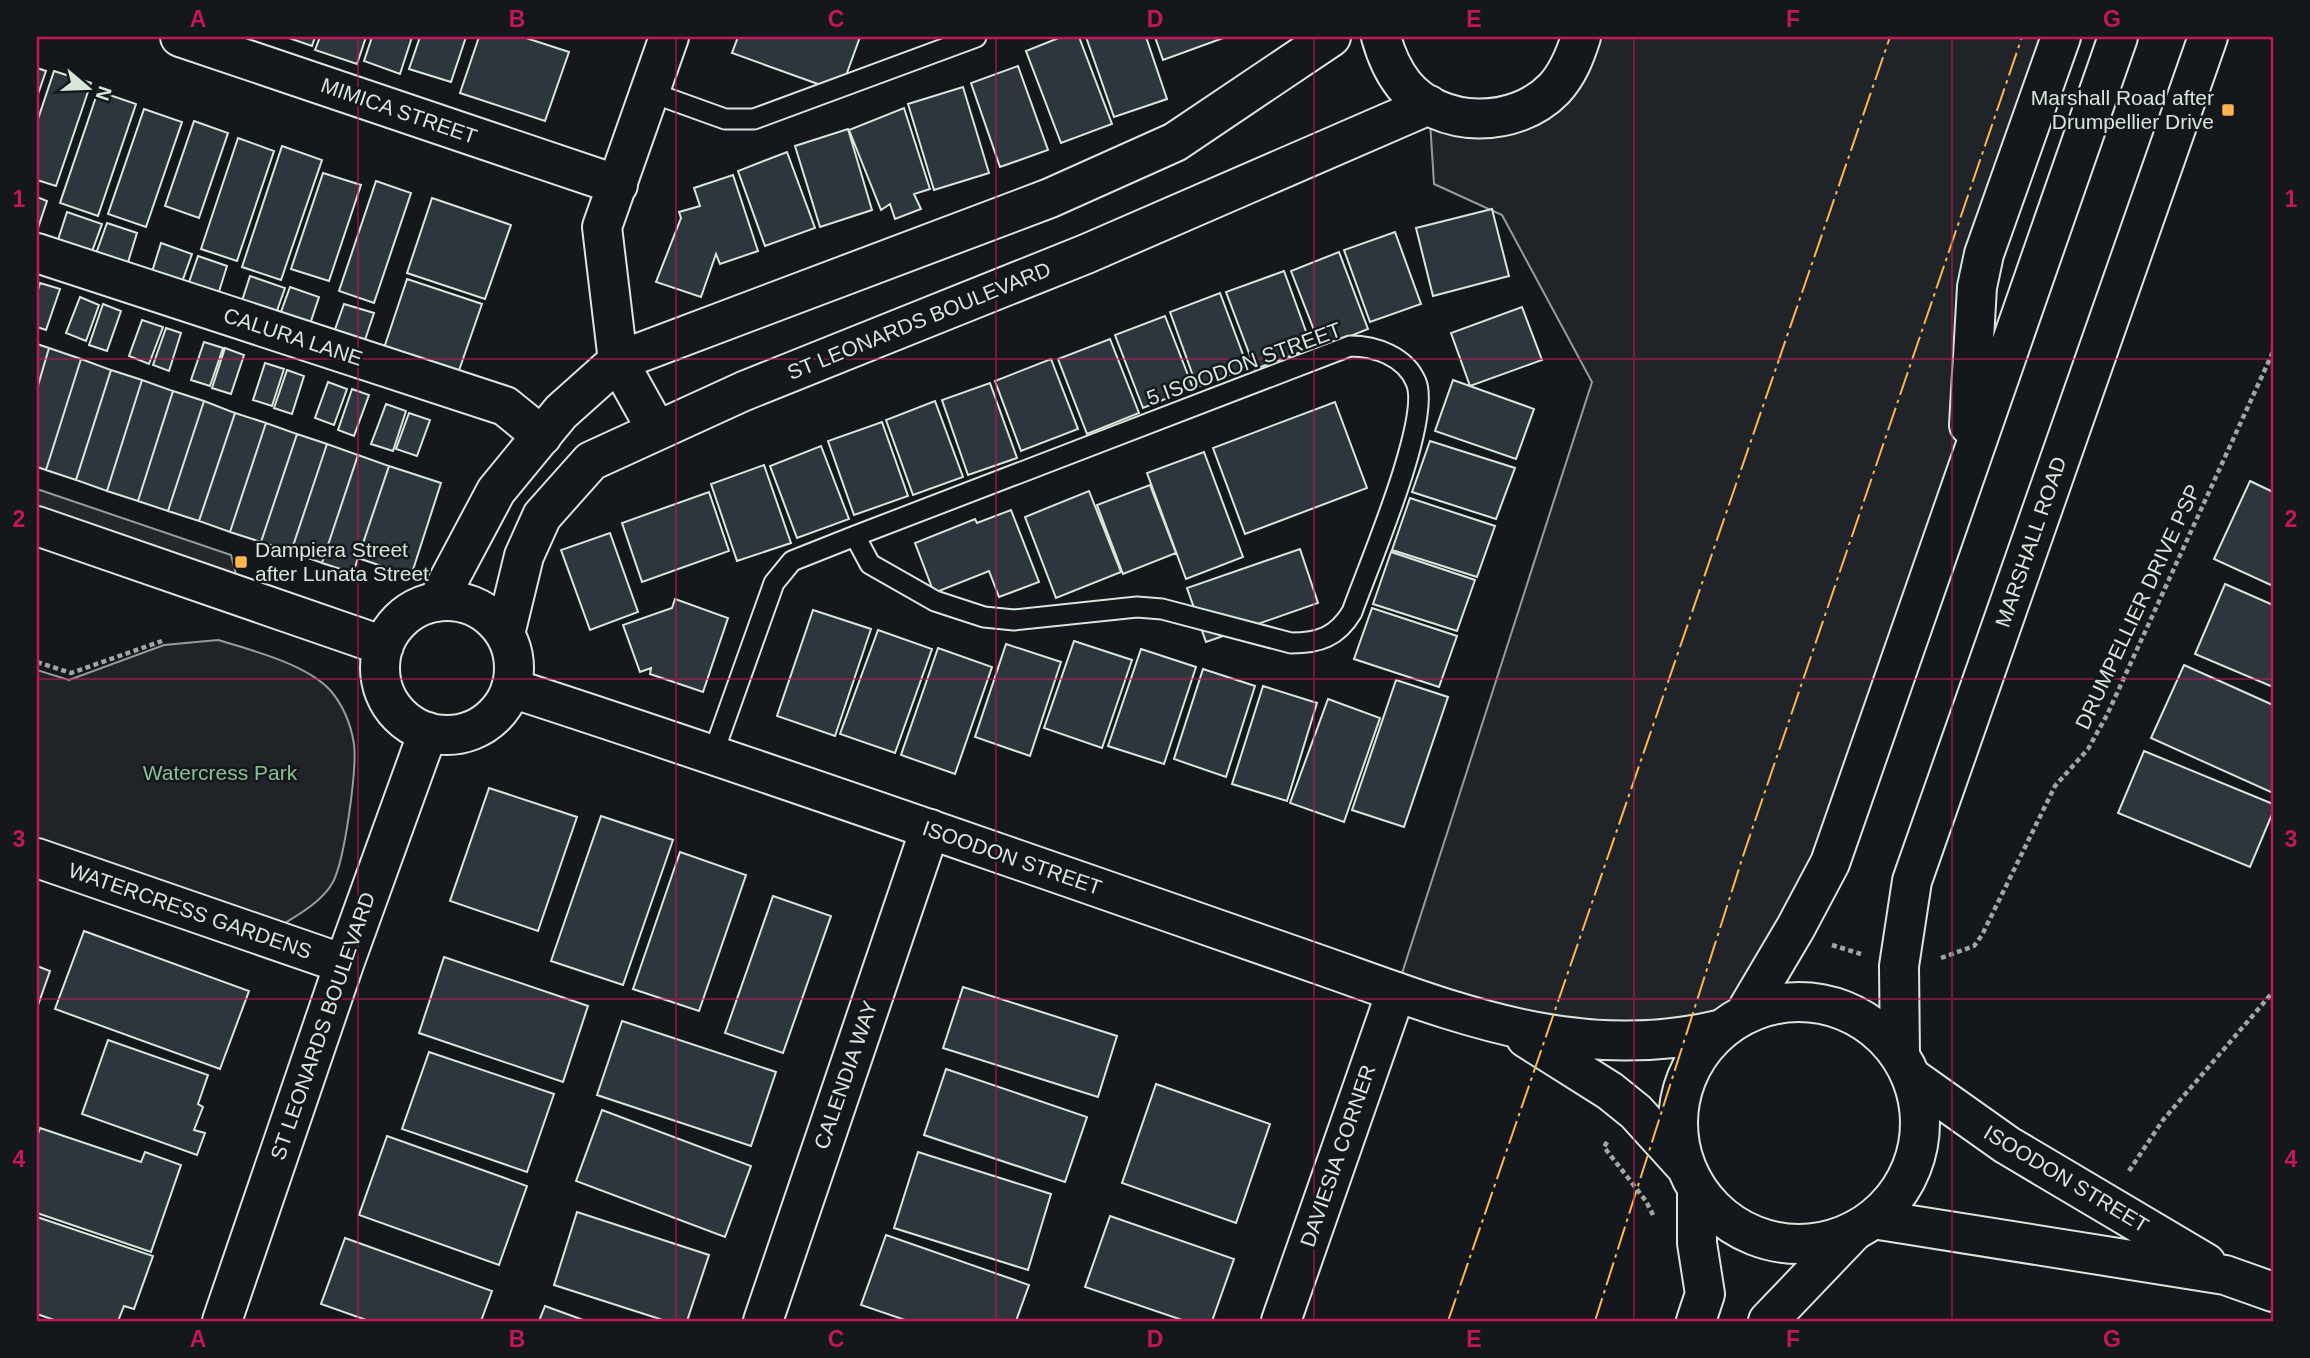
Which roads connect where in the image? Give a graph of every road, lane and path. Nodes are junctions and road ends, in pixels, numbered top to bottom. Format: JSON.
{"nodes":[{"id":1,"x":180,"y":37,"type":"edge"},
{"id":2,"x":669,"y":37,"type":"edge"},
{"id":3,"x":976,"y":37,"type":"edge"},
{"id":4,"x":1331,"y":37,"type":"edge"},
{"id":5,"x":1381,"y":37,"type":"edge"},
{"id":6,"x":1581,"y":37,"type":"edge"},
{"id":7,"x":2061,"y":37,"type":"edge"},
{"id":8,"x":2118,"y":37,"type":"edge"},
{"id":9,"x":2207,"y":37,"type":"edge"},
{"id":10,"x":650,"y":92,"type":"junction"},
{"id":11,"x":1429,"y":105,"type":"junction"},
{"id":12,"x":618,"y":185,"type":"junction"},
{"id":13,"x":37,"y":253,"type":"edge"},
{"id":14,"x":2273,"y":352,"type":"edge"},
{"id":15,"x":618,"y":361,"type":"junction"},
{"id":16,"x":656,"y":429,"type":"junction"},
{"id":17,"x":542,"y":436,"type":"junction"},
{"id":18,"x":1966,"y":473,"type":"junction"},
{"id":19,"x":37,"y":526,"type":"edge"},
{"id":20,"x":855,"y":536,"type":"junction"},
{"id":21,"x":437,"y":602,"type":"junction"},
{"id":22,"x":505,"y":634,"type":"junction"},
{"id":23,"x":162,"y":641,"type":"dead end"},
{"id":24,"x":384,"y":646,"type":"junction"},
{"id":25,"x":37,"y":662,"type":"edge"},
{"id":26,"x":511,"y":688,"type":"junction"},
{"id":27,"x":428,"y":732,"type":"junction"},
{"id":28,"x":713,"y":754,"type":"junction"},
{"id":29,"x":930,"y":829,"type":"junction"},
{"id":30,"x":37,"y":858,"type":"edge"},
{"id":31,"x":344,"y":964,"type":"junction"},
{"id":32,"x":1899,"y":966,"type":"junction"},
{"id":33,"x":1396,"y":992,"type":"junction"},
{"id":34,"x":2273,"y":992,"type":"edge"},
{"id":35,"x":1733,"y":1022,"type":"junction"},
{"id":36,"x":1512,"y":1029,"type":"junction"},
{"id":37,"x":1905,"y":1067,"type":"junction"},
{"id":38,"x":2128,"y":1174,"type":"dead end"},
{"id":39,"x":1691,"y":1178,"type":"junction"},
{"id":40,"x":1863,"y":1225,"type":"junction"},
{"id":41,"x":2225,"y":1275,"type":"junction"},
{"id":42,"x":2273,"y":1292,"type":"edge"},
{"id":43,"x":222,"y":1321,"type":"edge"},
{"id":44,"x":763,"y":1321,"type":"edge"},
{"id":45,"x":1281,"y":1321,"type":"edge"},
{"id":46,"x":1696,"y":1321,"type":"edge"},
{"id":47,"x":1768,"y":1321,"type":"edge"}],
"edges":[{"from":1,"to":12,"type":"street","name":"MIMICA STREET"},
{"from":2,"to":10,"type":"street"},
{"from":3,"to":10,"type":"lane"},
{"from":4,"to":15,"type":"street"},
{"from":5,"to":11,"type":"street"},
{"from":6,"to":11,"type":"street"},
{"from":7,"to":18,"type":"street"},
{"from":8,"to":18,"type":"street"},
{"from":9,"to":32,"type":"street","name":"MARSHALL ROAD"},
{"from":10,"to":12,"type":"street"},
{"from":11,"to":16,"type":"street","name":"ST LEONARDS BOULEVARD"},
{"from":12,"to":15,"type":"street"},
{"from":13,"to":17,"type":"street","name":"CALURA LANE"},
{"from":14,"to":32,"type":"path","name":"DRUMPELLIER DRIVE PSP"},
{"from":15,"to":16,"type":"street"},
{"from":15,"to":17,"type":"street"},
{"from":16,"to":22,"type":"street","name":"ST LEONARDS BOULEVARD"},
{"from":17,"to":21,"type":"street"},
{"from":18,"to":35,"type":"street"},
{"from":19,"to":24,"type":"street"},
{"from":20,"to":20,"type":"lane","name":"5 ISOODON STREET"},
{"from":20,"to":28,"type":"lane","name":"5 ISOODON STREET"},
{"from":21,"to":22,"type":"street"},
{"from":21,"to":24,"type":"street"},
{"from":22,"to":26,"type":"street"},
{"from":23,"to":25,"type":"path"},
{"from":24,"to":27,"type":"street"},
{"from":26,"to":27,"type":"street"},
{"from":26,"to":28,"type":"street","name":"ISOODON STREET"},
{"from":27,"to":31,"type":"street","name":"ST LEONARDS BOULEVARD"},
{"from":28,"to":29,"type":"street","name":"ISOODON STREET"},
{"from":29,"to":33,"type":"street","name":"ISOODON STREET"},
{"from":29,"to":44,"type":"street","name":"CALENDIA WAY"},
{"from":30,"to":31,"type":"street","name":"WATERCRESS GARDENS"},
{"from":31,"to":43,"type":"street","name":"ST LEONARDS BOULEVARD"},
{"from":32,"to":37,"type":"street","name":"MARSHALL ROAD"},
{"from":33,"to":36,"type":"street","name":"ISOODON STREET"},
{"from":33,"to":45,"type":"street","name":"DAVIESIA CORNER"},
{"from":34,"to":38,"type":"path"},
{"from":35,"to":36,"type":"street","name":"ISOODON STREET"},
{"from":35,"to":37,"type":"street"},
{"from":35,"to":39,"type":"street"},
{"from":36,"to":39,"type":"street","name":"ISOODON STREET"},
{"from":37,"to":40,"type":"street"},
{"from":37,"to":41,"type":"street","name":"ISOODON STREET"},
{"from":39,"to":40,"type":"street"},
{"from":39,"to":46,"type":"street"},
{"from":40,"to":41,"type":"street","name":"ISOODON STREET"},
{"from":40,"to":47,"type":"street"},
{"from":41,"to":42,"type":"street","name":"ISOODON STREET"}]}
